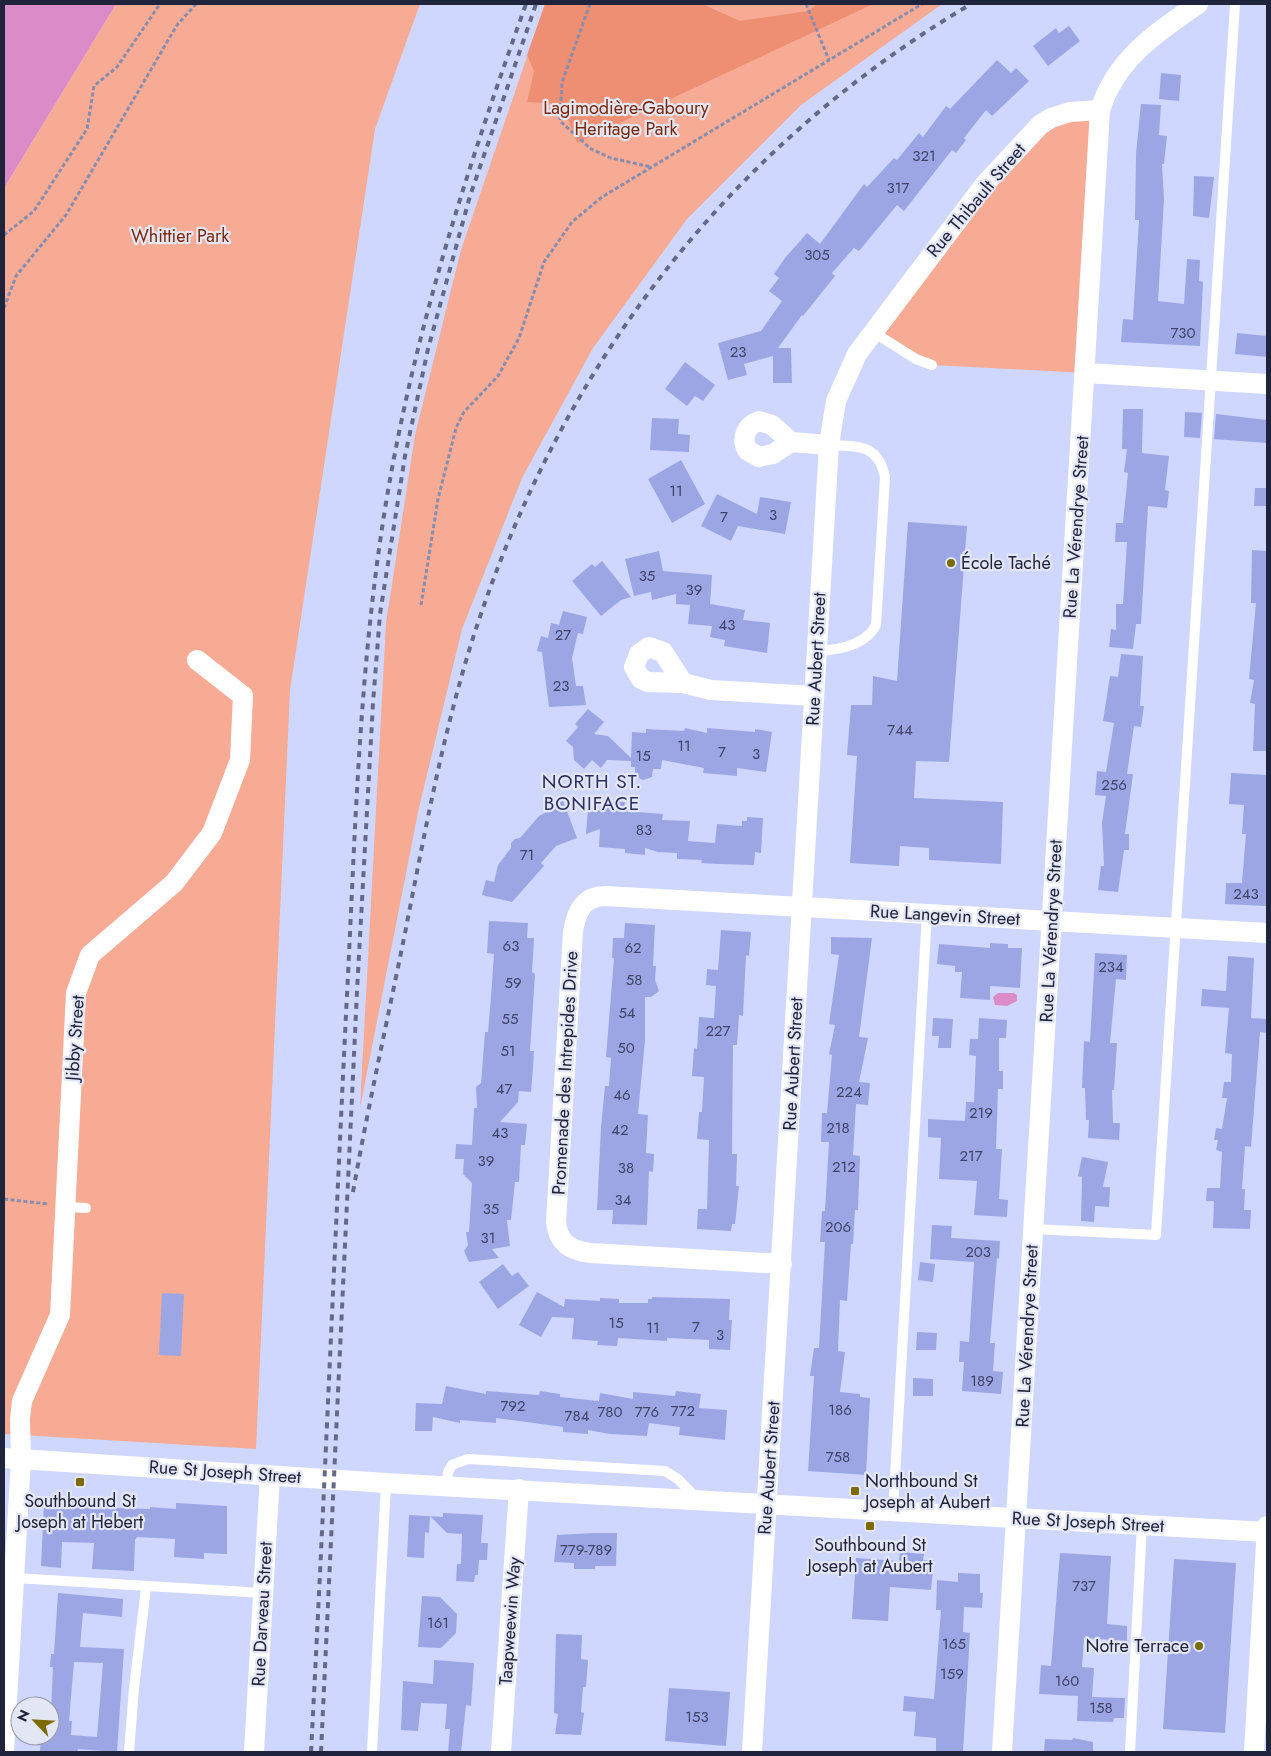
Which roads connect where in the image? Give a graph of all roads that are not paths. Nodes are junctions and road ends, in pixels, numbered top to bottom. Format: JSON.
{"nodes":[{"id":1,"x":1198,"y":4,"type":"edge"},
{"id":2,"x":1235,"y":4,"type":"edge"},
{"id":3,"x":1100,"y":110,"type":"junction"},
{"id":4,"x":873,"y":332,"type":"junction"},
{"id":5,"x":932,"y":365,"type":"dead end"},
{"id":6,"x":1086,"y":373,"type":"junction"},
{"id":7,"x":845,"y":377,"type":"joint"},
{"id":8,"x":1209,"y":380,"type":"junction"},
{"id":9,"x":1267,"y":384,"type":"edge"},
{"id":10,"x":791,"y":442,"type":"dead end"},
{"id":11,"x":829,"y":445,"type":"junction"},
{"id":12,"x":817,"y":651,"type":"junction"},
{"id":13,"x":197,"y":660,"type":"dead end"},
{"id":14,"x":683,"y":683,"type":"dead end"},
{"id":15,"x":814,"y":696,"type":"junction"},
{"id":16,"x":802,"y":907,"type":"junction"},
{"id":17,"x":927,"y":913,"type":"junction"},
{"id":18,"x":1052,"y":921,"type":"junction"},
{"id":19,"x":1176,"y":928,"type":"junction"},
{"id":20,"x":1267,"y":934,"type":"edge"},
{"id":21,"x":65,"y":1207,"type":"junction"},
{"id":22,"x":86,"y":1208,"type":"dead end"},
{"id":23,"x":1034,"y":1229,"type":"junction"},
{"id":24,"x":782,"y":1264,"type":"junction"},
{"id":25,"x":12,"y":1459,"type":"edge"},
{"id":26,"x":270,"y":1475,"type":"junction"},
{"id":27,"x":386,"y":1483,"type":"junction"},
{"id":28,"x":447,"y":1486,"type":"junction"},
{"id":29,"x":519,"y":1489,"type":"junction"},
{"id":30,"x":699,"y":1500,"type":"junction"},
{"id":31,"x":767,"y":1504,"type":"junction"},
{"id":32,"x":893,"y":1511,"type":"junction"},
{"id":33,"x":1017,"y":1518,"type":"junction"},
{"id":34,"x":1142,"y":1525,"type":"junction"},
{"id":35,"x":1267,"y":1526,"type":"edge"},
{"id":36,"x":1267,"y":1532,"type":"edge"},
{"id":37,"x":14,"y":1578,"type":"junction"},
{"id":38,"x":146,"y":1588,"type":"junction"},
{"id":39,"x":264,"y":1592,"type":"junction"},
{"id":40,"x":4,"y":1752,"type":"edge"},
{"id":41,"x":129,"y":1752,"type":"edge"},
{"id":42,"x":254,"y":1752,"type":"edge"},
{"id":43,"x":372,"y":1752,"type":"edge"},
{"id":44,"x":501,"y":1752,"type":"edge"},
{"id":45,"x":752,"y":1752,"type":"edge"},
{"id":46,"x":1002,"y":1752,"type":"edge"},
{"id":47,"x":1130,"y":1752,"type":"edge"},
{"id":48,"x":1254,"y":1752,"type":"edge"}],
"edges":[{"from":1,"to":3,"type":"street"},
{"from":2,"to":8,"type":"lane"},
{"from":3,"to":4,"type":"street","name":"Rue Thibault Street"},
{"from":3,"to":6,"type":"street","name":"Rue La Vérendrye Street"},
{"from":4,"to":5,"type":"lane"},
{"from":4,"to":7,"type":"street","name":"Rue Thibault Street"},
{"from":6,"to":8,"type":"street"},
{"from":6,"to":18,"type":"street","name":"Rue La Vérendrye Street"},
{"from":7,"to":11,"type":"street","name":"Rue Aubert Street"},
{"from":8,"to":9,"type":"street"},
{"from":8,"to":19,"type":"lane"},
{"from":10,"to":11,"type":"street"},
{"from":11,"to":12,"type":"street","name":"Rue Aubert Street"},
{"from":11,"to":12,"type":"lane"},
{"from":12,"to":15,"type":"street","name":"Rue Aubert Street"},
{"from":13,"to":21,"type":"street","name":"Jibby Street"},
{"from":14,"to":15,"type":"street"},
{"from":15,"to":16,"type":"street","name":"Rue Aubert Street"},
{"from":16,"to":17,"type":"street","name":"Rue Langevin Street"},
{"from":16,"to":24,"type":"street","name":"Rue Aubert Street"},
{"from":16,"to":24,"type":"street","name":"Promenade des Intrepides Drive"},
{"from":17,"to":18,"type":"street","name":"Rue Langevin Street"},
{"from":17,"to":32,"type":"lane"},
{"from":18,"to":19,"type":"street","name":"Rue Langevin Street"},
{"from":18,"to":23,"type":"street","name":"Rue La Vérendrye Street"},
{"from":19,"to":20,"type":"street","name":"Rue Langevin Street"},
{"from":19,"to":23,"type":"lane"},
{"from":21,"to":22,"type":"lane"},
{"from":21,"to":25,"type":"street","name":"Jibby Street"},
{"from":23,"to":33,"type":"street","name":"Rue La Vérendrye Street"},
{"from":24,"to":31,"type":"street","name":"Rue Aubert Street"},
{"from":25,"to":26,"type":"street","name":"Rue St Joseph Street"},
{"from":25,"to":37,"type":"street","name":"Jibby Street"},
{"from":26,"to":27,"type":"street","name":"Rue St Joseph Street"},
{"from":26,"to":39,"type":"street","name":"Rue Darveau Street"},
{"from":27,"to":28,"type":"street","name":"Rue St Joseph Street"},
{"from":27,"to":43,"type":"lane"},
{"from":28,"to":29,"type":"street","name":"Rue St Joseph Street"},
{"from":28,"to":30,"type":"lane"},
{"from":29,"to":30,"type":"street","name":"Rue St Joseph Street"},
{"from":29,"to":44,"type":"street","name":"Taapweewin Way"},
{"from":30,"to":31,"type":"street","name":"Rue St Joseph Street"},
{"from":31,"to":32,"type":"street","name":"Rue St Joseph Street"},
{"from":31,"to":45,"type":"street","name":"Rue Aubert Street"},
{"from":32,"to":33,"type":"street","name":"Rue St Joseph Street"},
{"from":33,"to":34,"type":"street","name":"Rue St Joseph Street"},
{"from":33,"to":46,"type":"street","name":"Rue La Vérendrye Street"},
{"from":34,"to":36,"type":"street","name":"Rue St Joseph Street"},
{"from":34,"to":47,"type":"lane"},
{"from":35,"to":36,"type":"street"},
{"from":36,"to":48,"type":"street"},
{"from":37,"to":38,"type":"lane"},
{"from":37,"to":40,"type":"street","name":"Jibby Street"},
{"from":38,"to":39,"type":"lane"},
{"from":38,"to":41,"type":"lane"},
{"from":39,"to":42,"type":"street","name":"Rue Darveau Street"}]}
